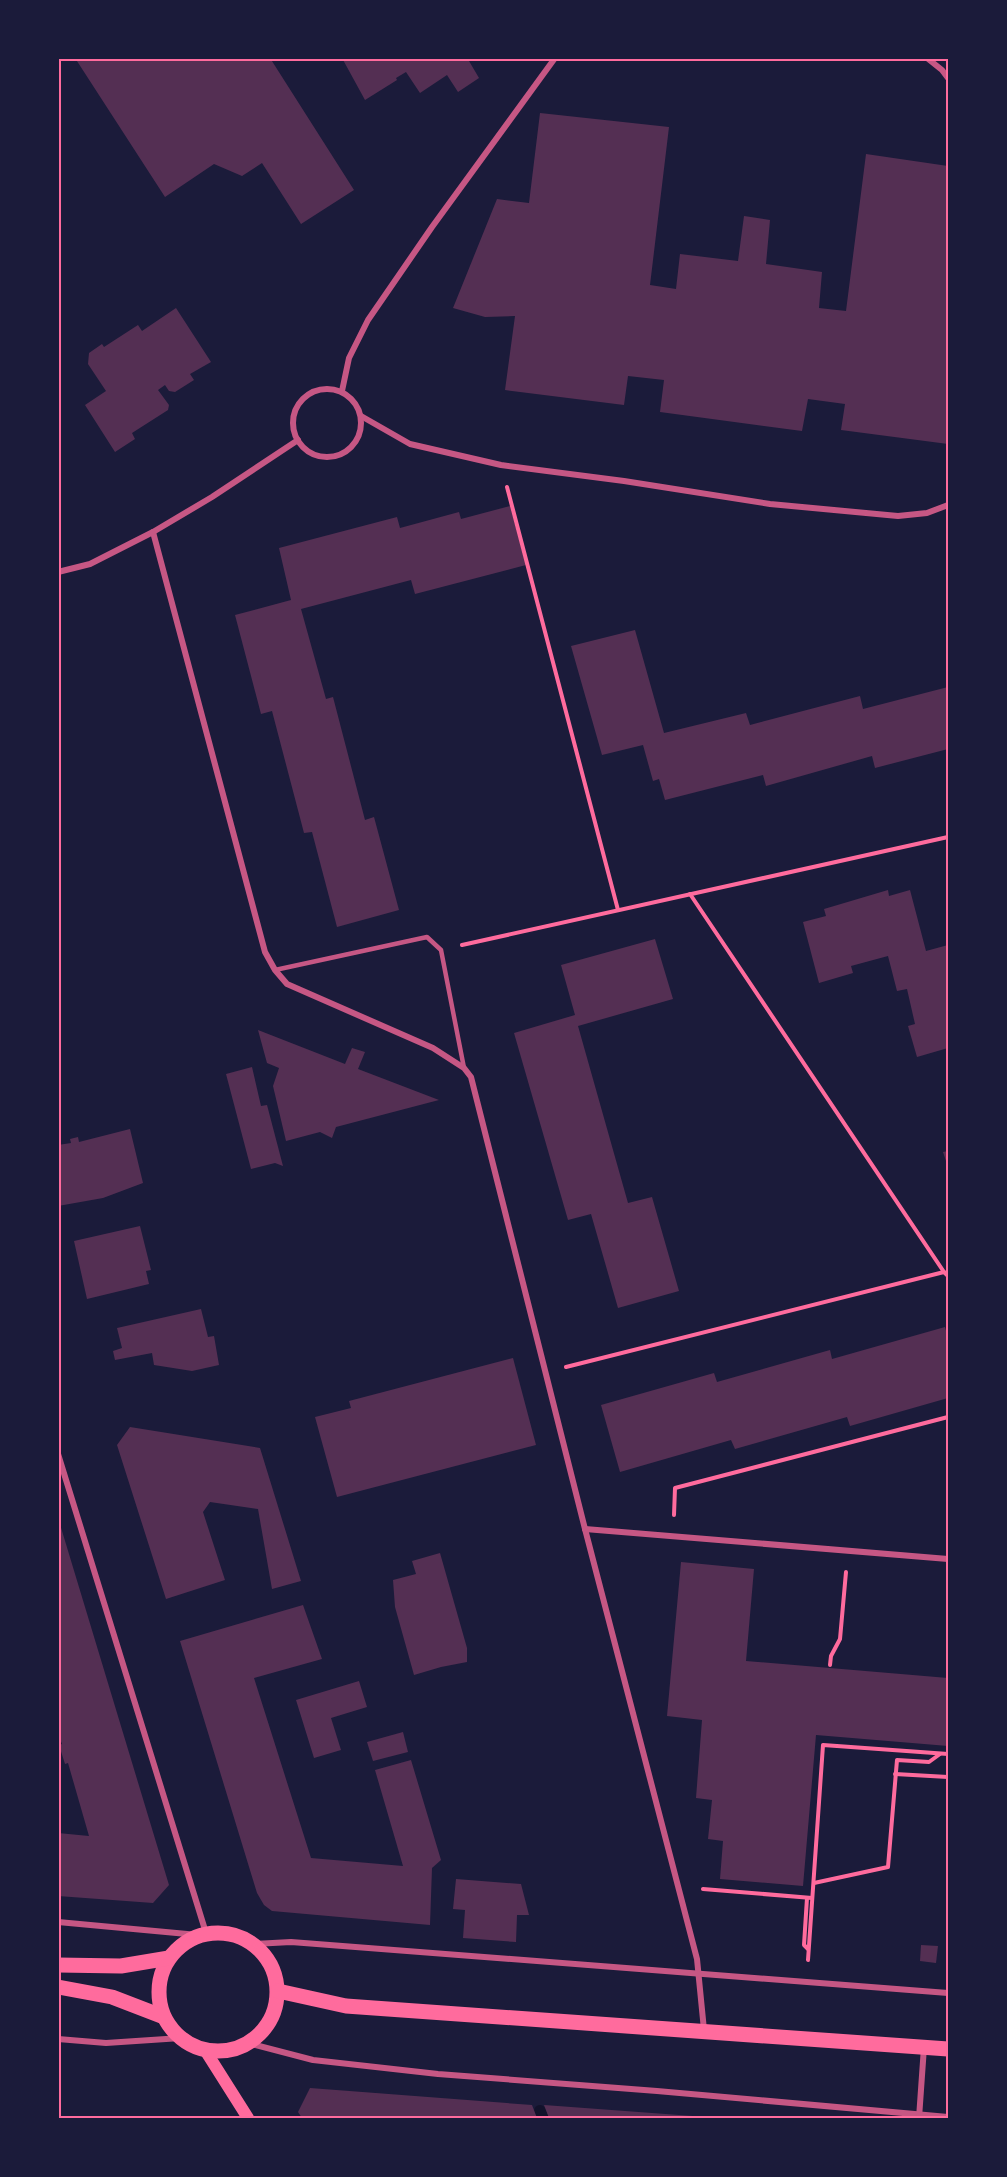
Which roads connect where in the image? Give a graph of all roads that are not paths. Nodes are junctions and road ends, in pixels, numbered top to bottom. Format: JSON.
{"nodes":[{"id":1,"x":555,"y":58,"type":"edge"},
{"id":2,"x":927,"y":58,"type":"edge"},
{"id":3,"x":948,"y":78,"type":"edge"},
{"id":4,"x":342,"y":391,"type":"junction"},
{"id":5,"x":361,"y":416,"type":"junction"},
{"id":6,"x":298,"y":440,"type":"junction"},
{"id":7,"x":948,"y":505,"type":"edge"},
{"id":8,"x":153,"y":532,"type":"junction"},
{"id":9,"x":58,"y":572,"type":"edge"},
{"id":10,"x":275,"y":970,"type":"junction"},
{"id":11,"x":464,"y":1068,"type":"junction"},
{"id":12,"x":58,"y":1454,"type":"edge"},
{"id":13,"x":585,"y":1529,"type":"junction"},
{"id":14,"x":948,"y":1559,"type":"edge"},
{"id":15,"x":58,"y":1922,"type":"edge"},
{"id":16,"x":202,"y":1934,"type":"junction"},
{"id":17,"x":254,"y":1944,"type":"junction"},
{"id":18,"x":169,"y":1958,"type":"junction"},
{"id":19,"x":58,"y":1965,"type":"edge"},
{"id":20,"x":698,"y":1972,"type":"junction"},
{"id":21,"x":58,"y":1987,"type":"edge"},
{"id":22,"x":278,"y":1990,"type":"junction"},
{"id":23,"x":948,"y":1993,"type":"edge"},
{"id":24,"x":164,"y":2017,"type":"junction"},
{"id":25,"x":704,"y":2031,"type":"junction"},
{"id":26,"x":181,"y":2038,"type":"junction"},
{"id":27,"x":58,"y":2039,"type":"edge"},
{"id":28,"x":248,"y":2043,"type":"junction"},
{"id":29,"x":924,"y":2047,"type":"junction"},
{"id":30,"x":948,"y":2049,"type":"edge"},
{"id":31,"x":206,"y":2050,"type":"junction"},
{"id":32,"x":919,"y":2117,"type":"edge"},
{"id":33,"x":948,"y":2117,"type":"edge"},
{"id":34,"x":248,"y":2118,"type":"edge"}],
"edges":[{"from":1,"to":4,"type":"street"},
{"from":2,"to":3,"type":"street"},
{"from":4,"to":5,"type":"street"},
{"from":4,"to":6,"type":"street"},
{"from":5,"to":6,"type":"street"},
{"from":5,"to":7,"type":"street"},
{"from":6,"to":8,"type":"street"},
{"from":8,"to":9,"type":"street"},
{"from":8,"to":10,"type":"street"},
{"from":10,"to":11,"type":"street"},
{"from":10,"to":11,"type":"lane"},
{"from":11,"to":13,"type":"street"},
{"from":12,"to":16,"type":"street"},
{"from":13,"to":14,"type":"street"},
{"from":13,"to":20,"type":"street"},
{"from":15,"to":16,"type":"street"},
{"from":16,"to":17,"type":"main road"},
{"from":16,"to":18,"type":"main road"},
{"from":17,"to":20,"type":"street"},
{"from":17,"to":22,"type":"main road"},
{"from":18,"to":19,"type":"main road"},
{"from":18,"to":24,"type":"main road"},
{"from":20,"to":23,"type":"street"},
{"from":20,"to":25,"type":"street"},
{"from":21,"to":24,"type":"main road"},
{"from":22,"to":25,"type":"main road"},
{"from":22,"to":28,"type":"main road"},
{"from":24,"to":26,"type":"main road"},
{"from":25,"to":29,"type":"main road"},
{"from":26,"to":27,"type":"street"},
{"from":26,"to":31,"type":"main road"},
{"from":28,"to":31,"type":"main road"},
{"from":28,"to":32,"type":"street"},
{"from":29,"to":30,"type":"main road"},
{"from":29,"to":32,"type":"street"},
{"from":31,"to":34,"type":"main road"},
{"from":32,"to":33,"type":"street"}]}
